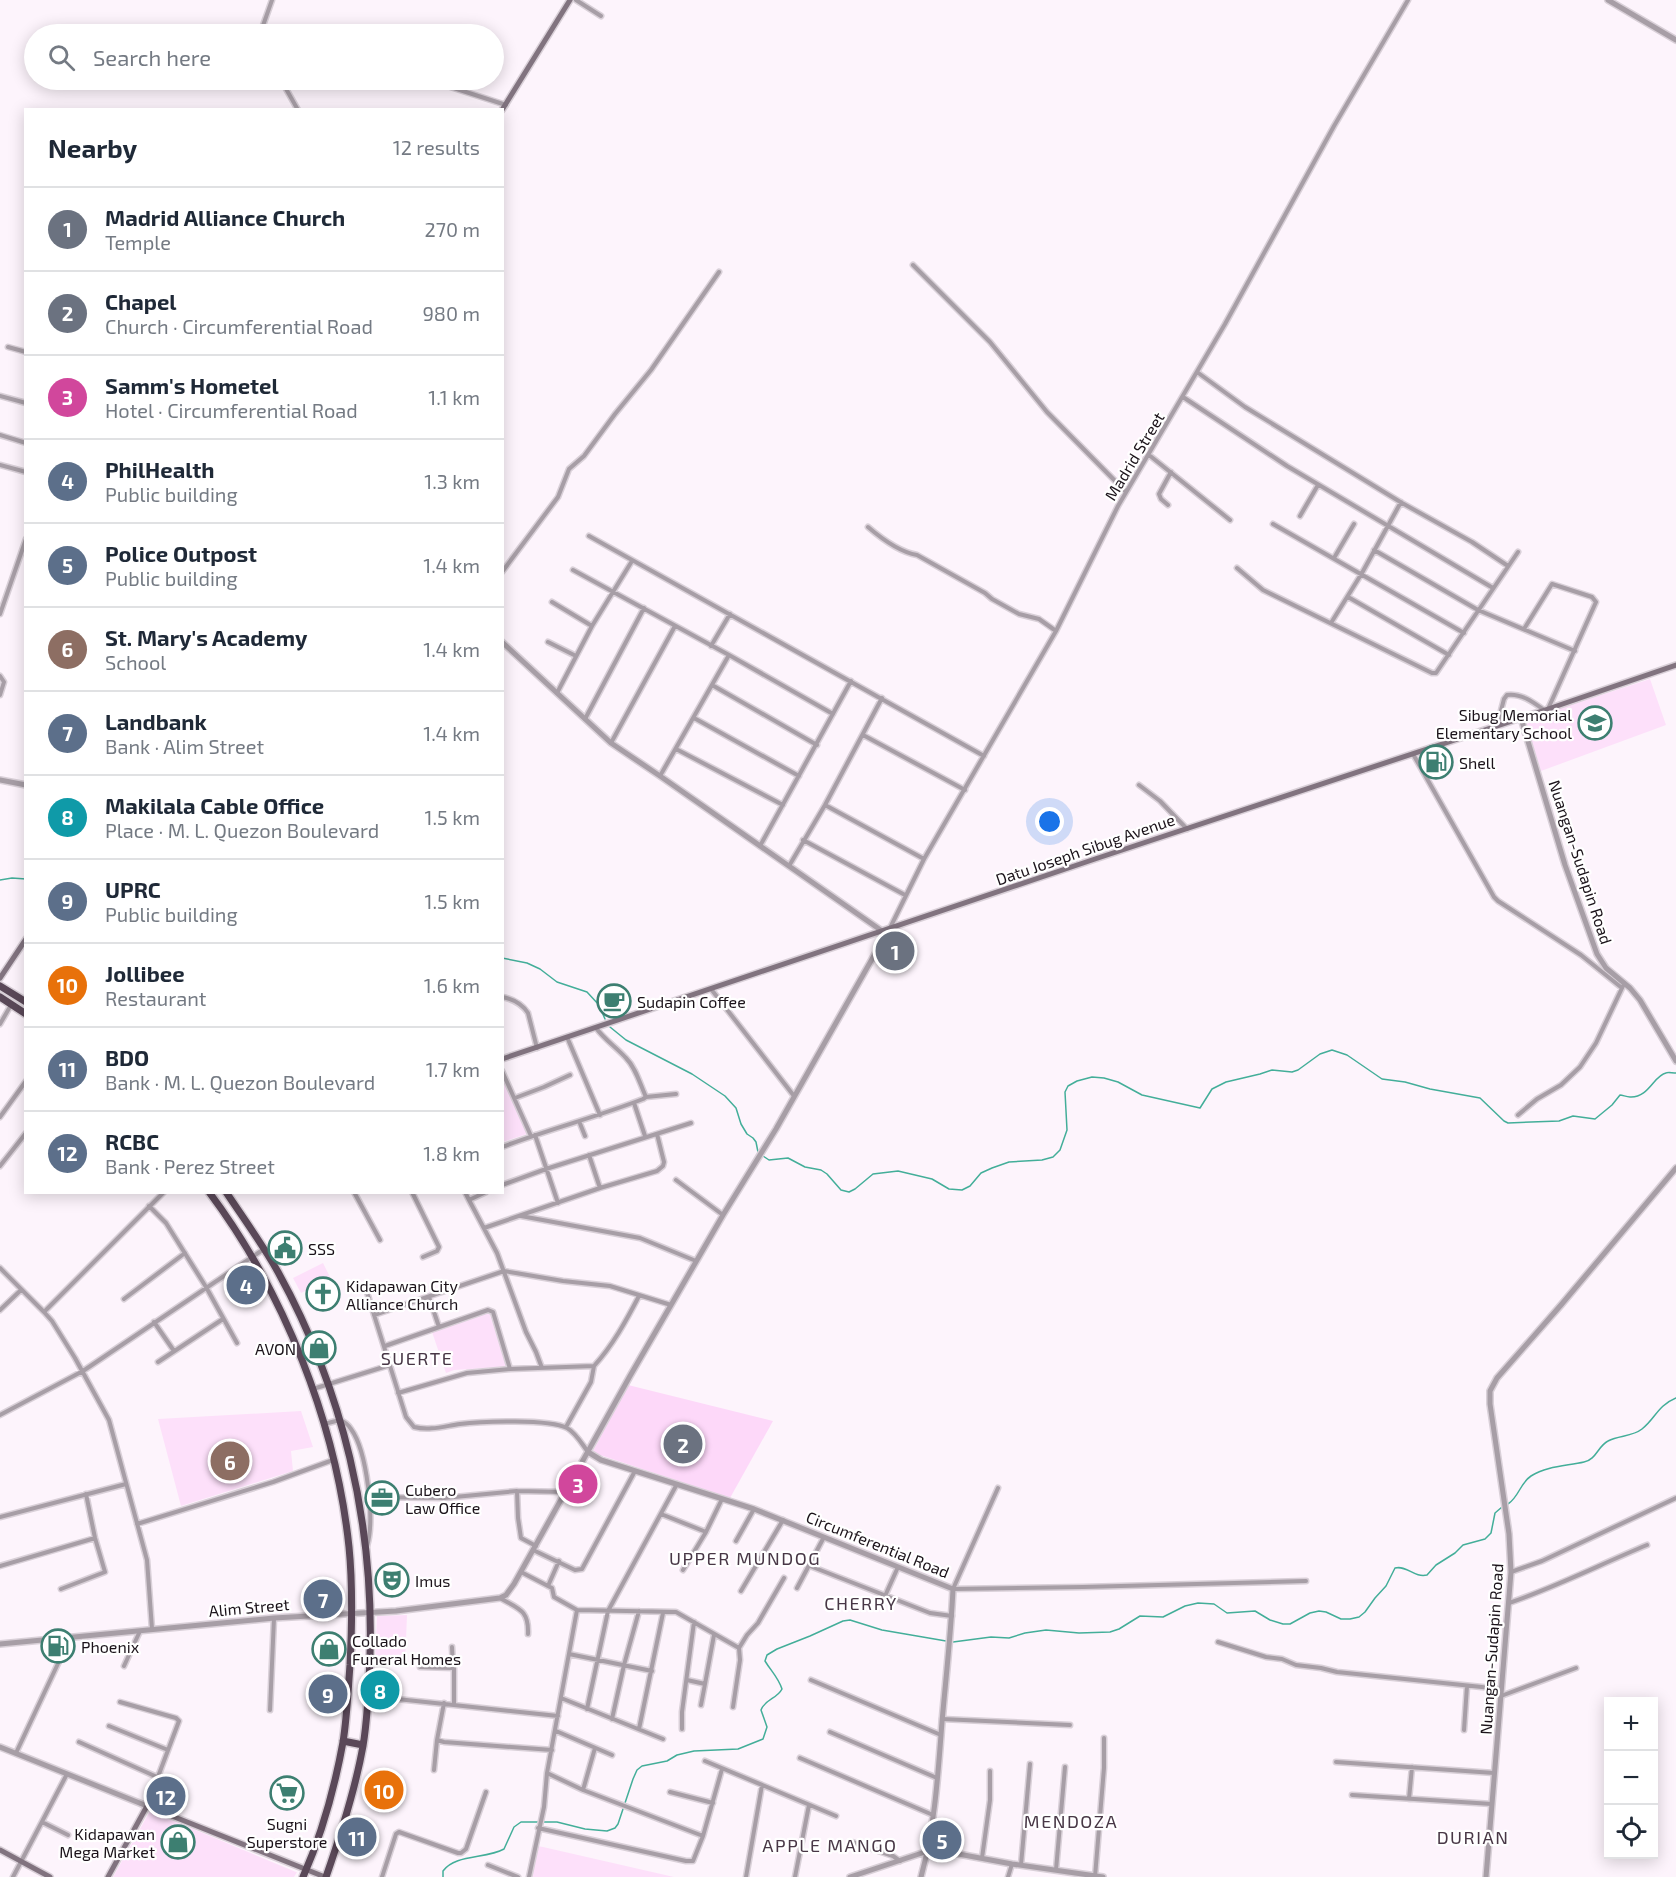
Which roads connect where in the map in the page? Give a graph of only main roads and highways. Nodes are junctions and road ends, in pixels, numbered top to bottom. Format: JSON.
{"nodes":[{"id":1,"x":570,"y":0,"type":"edge"},
{"id":2,"x":504,"y":107,"type":"edge"},
{"id":3,"x":1676,"y":665,"type":"edge"},
{"id":4,"x":24,"y":942,"type":"edge"},
{"id":5,"x":0,"y":978,"type":"edge"},
{"id":6,"x":0,"y":986,"type":"edge"},
{"id":7,"x":0,"y":997,"type":"edge"},
{"id":8,"x":24,"y":1001,"type":"edge"},
{"id":9,"x":24,"y":1013,"type":"edge"},
{"id":10,"x":504,"y":1058,"type":"edge"},
{"id":11,"x":210,"y":1194,"type":"edge"},
{"id":12,"x":227,"y":1194,"type":"edge"},
{"id":13,"x":343,"y":1741,"type":"junction"},
{"id":14,"x":363,"y":1745,"type":"junction"},
{"id":15,"x":0,"y":1850,"type":"edge"},
{"id":16,"x":305,"y":1873,"type":"edge"},
{"id":17,"x":50,"y":1877,"type":"edge"},
{"id":18,"x":108,"y":1877,"type":"edge"},
{"id":19,"x":326,"y":1877,"type":"edge"}],
"edges":[{"from":1,"to":2,"type":"main road"},
{"from":3,"to":10,"type":"main road","name":"Datu Joseph Sibug Avenue"},
{"from":4,"to":5,"type":"main road"},
{"from":6,"to":8,"type":"highway"},
{"from":7,"to":9,"type":"highway"},
{"from":11,"to":13,"type":"highway"},
{"from":12,"to":14,"type":"highway"},
{"from":13,"to":14,"type":"highway"},
{"from":13,"to":16,"type":"highway"},
{"from":14,"to":19,"type":"highway"},
{"from":15,"to":17,"type":"main road"},
{"from":16,"to":18,"type":"main road"},
{"from":16,"to":19,"type":"main road"}]}
